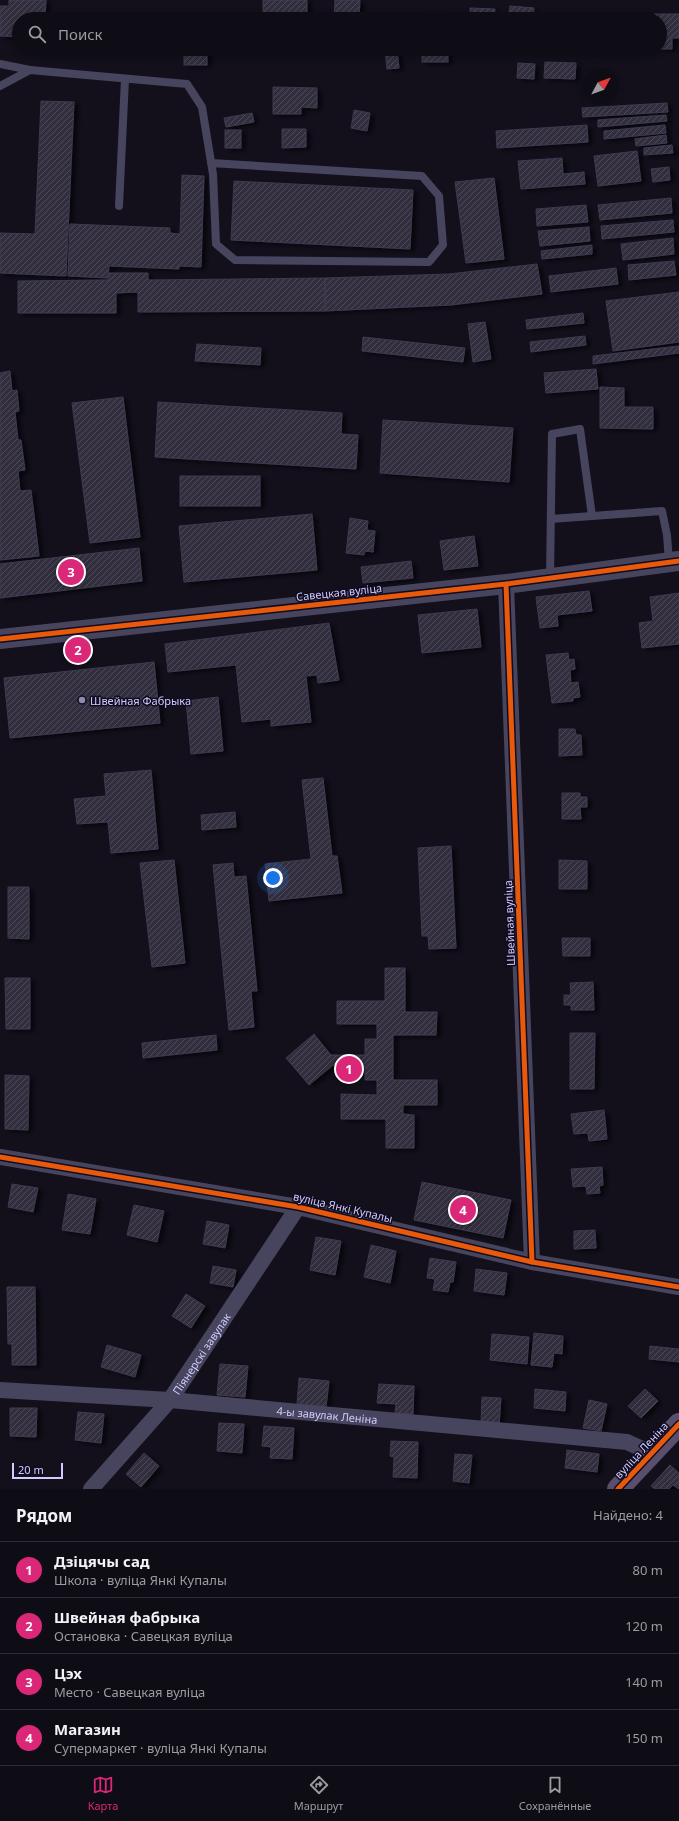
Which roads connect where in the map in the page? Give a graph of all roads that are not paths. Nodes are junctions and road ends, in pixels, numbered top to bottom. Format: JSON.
{"nodes":[{"id":1,"x":0,"y":64,"type":"edge"},
{"id":2,"x":30,"y":70,"type":"junction"},
{"id":3,"x":125,"y":79,"type":"junction"},
{"id":4,"x":0,"y":86,"type":"edge"},
{"id":5,"x":211,"y":163,"type":"junction"},
{"id":6,"x":119,"y":206,"type":"dead end"},
{"id":7,"x":592,"y":516,"type":"junction"},
{"id":8,"x":551,"y":520,"type":"junction"},
{"id":9,"x":674,"y":562,"type":"edge"},
{"id":10,"x":550,"y":578,"type":"junction"},
{"id":11,"x":506,"y":584,"type":"junction"},
{"id":12,"x":0,"y":639,"type":"edge"},
{"id":13,"x":0,"y":1157,"type":"edge"},
{"id":14,"x":298,"y":1207,"type":"junction"},
{"id":15,"x":532,"y":1262,"type":"junction"},
{"id":16,"x":679,"y":1287,"type":"edge"},
{"id":17,"x":0,"y":1390,"type":"edge"},
{"id":18,"x":170,"y":1400,"type":"junction"},
{"id":19,"x":678,"y":1427,"type":"edge"},
{"id":20,"x":651,"y":1454,"type":"junction"},
{"id":21,"x":91,"y":1489,"type":"edge"},
{"id":22,"x":618,"y":1489,"type":"edge"}],
"edges":[{"from":1,"to":2,"type":"lane"},
{"from":2,"to":3,"type":"lane"},
{"from":2,"to":4,"type":"lane"},
{"from":3,"to":5,"type":"lane"},
{"from":3,"to":6,"type":"lane"},
{"from":5,"to":5,"type":"lane"},
{"from":7,"to":8,"type":"lane"},
{"from":7,"to":8,"type":"lane"},
{"from":7,"to":9,"type":"lane"},
{"from":8,"to":10,"type":"lane"},
{"from":9,"to":10,"type":"street","name":"Савецкая вуліца"},
{"from":10,"to":11,"type":"street","name":"Савецкая вуліца"},
{"from":11,"to":12,"type":"street","name":"Савецкая вуліца"},
{"from":11,"to":15,"type":"street","name":"Швейная вуліца"},
{"from":13,"to":14,"type":"street","name":"вуліца Янкі Купалы"},
{"from":14,"to":15,"type":"street","name":"вуліца Янкі Купалы"},
{"from":14,"to":18,"type":"street","name":"Піянерскі завулак"},
{"from":15,"to":16,"type":"street","name":"вуліца Янкі Купалы"},
{"from":17,"to":18,"type":"street","name":"4-ы завулак Леніна"},
{"from":18,"to":20,"type":"street","name":"4-ы завулак Леніна"},
{"from":18,"to":21,"type":"street","name":"Піянерскі завулак"},
{"from":19,"to":20,"type":"main road","name":"вуліца Леніна"},
{"from":20,"to":22,"type":"main road","name":"вуліца Леніна"}]}
